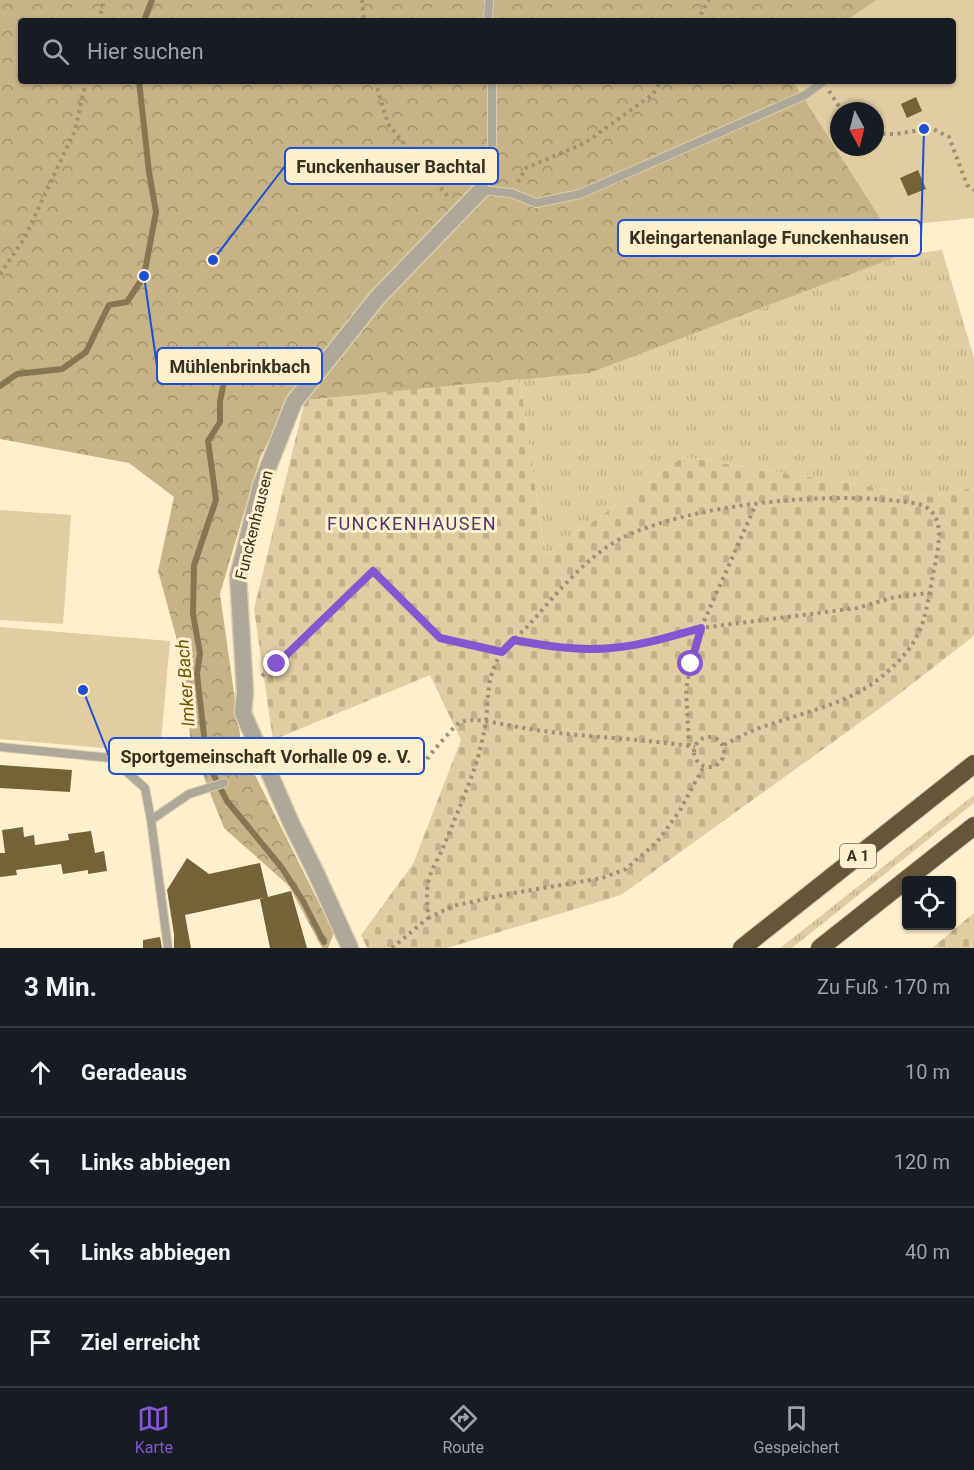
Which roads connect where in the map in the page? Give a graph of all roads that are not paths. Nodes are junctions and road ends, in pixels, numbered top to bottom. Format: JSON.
{"nodes":[{"id":1,"x":489,"y":0,"type":"edge"},
{"id":2,"x":488,"y":18,"type":"edge"},
{"id":3,"x":492,"y":84,"type":"edge"},
{"id":4,"x":820,"y":84,"type":"edge"},
{"id":5,"x":481,"y":190,"type":"junction"},
{"id":6,"x":0,"y":747,"type":"edge"},
{"id":7,"x":974,"y":764,"type":"edge"},
{"id":8,"x":224,"y":783,"type":"dead end"},
{"id":9,"x":151,"y":820,"type":"junction"},
{"id":10,"x":974,"y":826,"type":"edge"},
{"id":11,"x":168,"y":948,"type":"edge"},
{"id":12,"x":350,"y":948,"type":"edge"},
{"id":13,"x":742,"y":948,"type":"edge"},
{"id":14,"x":820,"y":948,"type":"edge"}],
"edges":[{"from":1,"to":2,"type":"lane"},
{"from":3,"to":5,"type":"lane"},
{"from":4,"to":5,"type":"lane"},
{"from":5,"to":12,"type":"street","name":"Funckenhausen"},
{"from":6,"to":9,"type":"lane"},
{"from":7,"to":13,"type":"highway","number":"A 1"},
{"from":8,"to":9,"type":"lane"},
{"from":9,"to":11,"type":"lane"},
{"from":10,"to":14,"type":"highway"}]}
